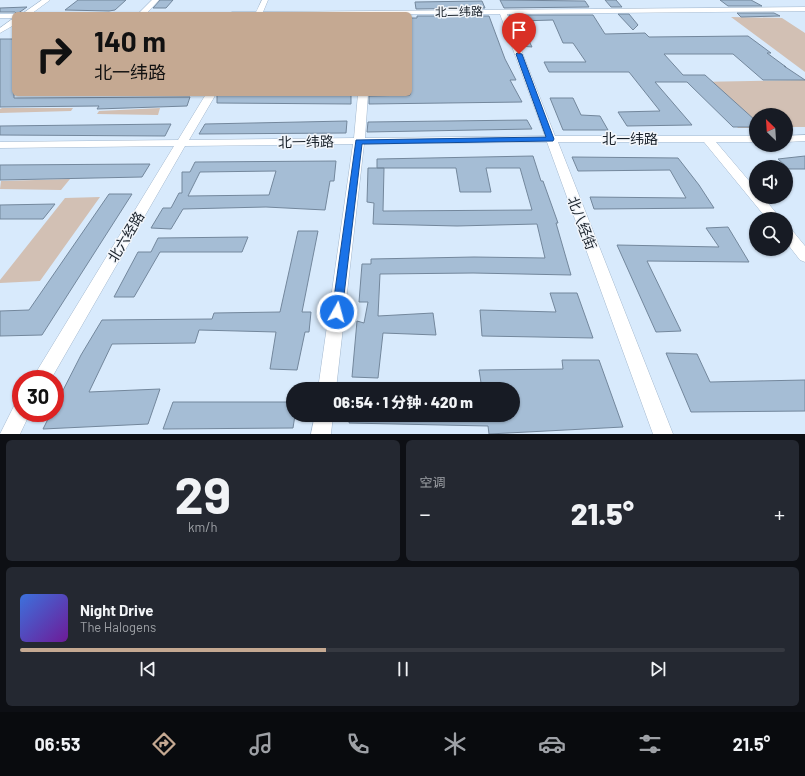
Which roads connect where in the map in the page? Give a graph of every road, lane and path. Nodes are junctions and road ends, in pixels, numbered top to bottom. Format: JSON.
{"nodes":[{"id":1,"x":47,"y":0,"type":"edge"},
{"id":2,"x":156,"y":0,"type":"edge"},
{"id":3,"x":265,"y":0,"type":"edge"},
{"id":4,"x":805,"y":9,"type":"edge"},
{"id":5,"x":29,"y":12,"type":"edge"},
{"id":6,"x":144,"y":12,"type":"edge"},
{"id":7,"x":259,"y":12,"type":"edge"},
{"id":8,"x":386,"y":12,"type":"edge"},
{"id":9,"x":503,"y":12,"type":"junction"},
{"id":10,"x":0,"y":16,"type":"edge"},
{"id":11,"x":12,"y":16,"type":"edge"},
{"id":12,"x":12,"y":23,"type":"edge"},
{"id":13,"x":0,"y":31,"type":"edge"},
{"id":14,"x":210,"y":96,"type":"edge"},
{"id":15,"x":363,"y":96,"type":"edge"},
{"id":16,"x":805,"y":138,"type":"edge"},
{"id":17,"x":550,"y":139,"type":"junction"},
{"id":18,"x":749,"y":139,"type":"edge"},
{"id":19,"x":793,"y":139,"type":"edge"},
{"id":20,"x":708,"y":140,"type":"junction"},
{"id":21,"x":359,"y":141,"type":"junction"},
{"id":22,"x":182,"y":143,"type":"junction"},
{"id":23,"x":1,"y":146,"type":"edge"},
{"id":24,"x":768,"y":212,"type":"edge"},
{"id":25,"x":793,"y":241,"type":"edge"},
{"id":26,"x":805,"y":256,"type":"edge"},
{"id":27,"x":46,"y":370,"type":"edge"},
{"id":28,"x":328,"y":382,"type":"edge"},
{"id":29,"x":16,"y":422,"type":"edge"},
{"id":30,"x":323,"y":422,"type":"edge"},
{"id":31,"x":9,"y":434,"type":"edge"},
{"id":32,"x":321,"y":434,"type":"edge"},
{"id":33,"x":662,"y":434,"type":"edge"}],
"edges":[{"from":1,"to":5,"type":"street"},
{"from":2,"to":6,"type":"street"},
{"from":3,"to":7,"type":"street"},
{"from":4,"to":9,"type":"street","name":"北二纬路"},
{"from":8,"to":9,"type":"street","name":"北二纬路"},
{"from":9,"to":17,"type":"street","name":"北八经街"},
{"from":10,"to":11,"type":"street"},
{"from":12,"to":13,"type":"street"},
{"from":14,"to":22,"type":"street","name":"北六经路"},
{"from":15,"to":21,"type":"street"},
{"from":16,"to":19,"type":"street"},
{"from":17,"to":20,"type":"street","name":"北一纬路"},
{"from":17,"to":21,"type":"street","name":"北一纬路"},
{"from":17,"to":33,"type":"street","name":"北八经街"},
{"from":18,"to":20,"type":"street","name":"北一纬路"},
{"from":20,"to":24,"type":"street"},
{"from":21,"to":22,"type":"street","name":"北一纬路"},
{"from":21,"to":28,"type":"street"},
{"from":22,"to":23,"type":"street","name":"北一纬路"},
{"from":22,"to":27,"type":"street","name":"北六经路"},
{"from":25,"to":26,"type":"street"},
{"from":29,"to":31,"type":"street"},
{"from":30,"to":32,"type":"street"}]}
